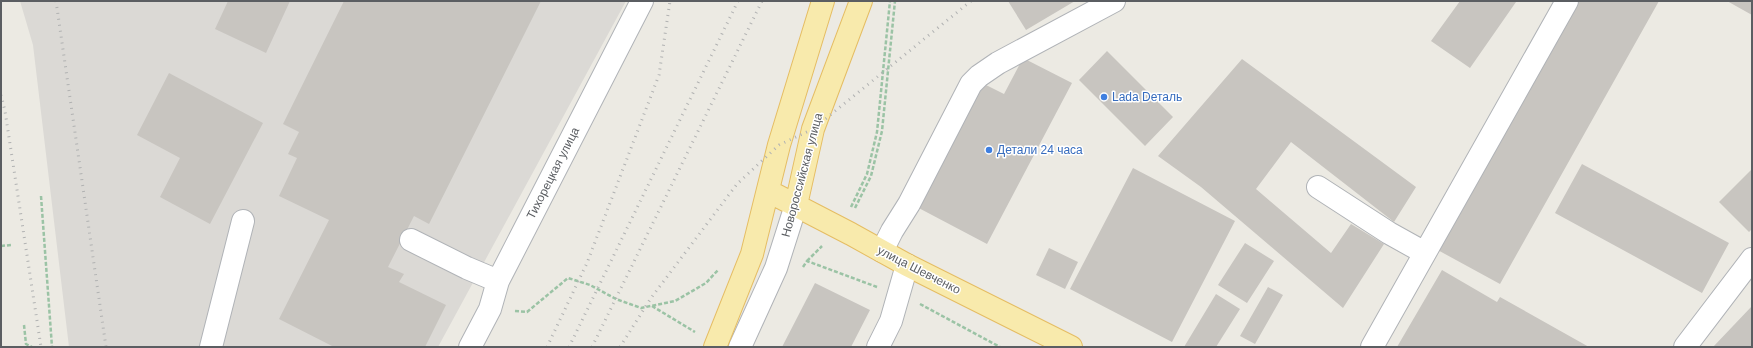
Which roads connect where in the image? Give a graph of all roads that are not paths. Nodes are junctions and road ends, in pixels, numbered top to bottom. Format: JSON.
{"nodes":[{"id":1,"x":642,"y":1,"type":"edge"},
{"id":2,"x":824,"y":1,"type":"edge"},
{"id":3,"x":861,"y":1,"type":"edge"},
{"id":4,"x":1114,"y":1,"type":"edge"},
{"id":5,"x":1567,"y":1,"type":"edge"},
{"id":6,"x":1318,"y":187,"type":"dead end"},
{"id":7,"x":768,"y":191,"type":"junction"},
{"id":8,"x":796,"y":205,"type":"junction"},
{"id":9,"x":243,"y":221,"type":"dead end"},
{"id":10,"x":411,"y":240,"type":"dead end"},
{"id":11,"x":882,"y":251,"type":"junction"},
{"id":12,"x":1425,"y":253,"type":"junction"},
{"id":13,"x":1752,"y":259,"type":"edge"},
{"id":14,"x":907,"y":266,"type":"junction"},
{"id":15,"x":498,"y":280,"type":"junction"},
{"id":16,"x":211,"y":347,"type":"edge"},
{"id":17,"x":470,"y":347,"type":"edge"},
{"id":18,"x":715,"y":347,"type":"edge"},
{"id":19,"x":740,"y":347,"type":"edge"},
{"id":20,"x":878,"y":347,"type":"edge"},
{"id":21,"x":1071,"y":347,"type":"edge"},
{"id":22,"x":1372,"y":347,"type":"edge"},
{"id":23,"x":1686,"y":347,"type":"edge"}],
"edges":[{"from":1,"to":15,"type":"street","name":"Тихорецкая улица"},
{"from":2,"to":7,"type":"main road"},
{"from":3,"to":8,"type":"main road","name":"Новороссийская улица"},
{"from":4,"to":11,"type":"street"},
{"from":5,"to":12,"type":"street"},
{"from":6,"to":12,"type":"street"},
{"from":7,"to":8,"type":"main road","name":"улица Шевченко"},
{"from":7,"to":18,"type":"main road"},
{"from":8,"to":11,"type":"main road","name":"улица Шевченко"},
{"from":8,"to":19,"type":"street","name":"Новороссийская улица"},
{"from":9,"to":16,"type":"street"},
{"from":10,"to":15,"type":"street"},
{"from":11,"to":14,"type":"main road","name":"улица Шевченко"},
{"from":12,"to":22,"type":"street"},
{"from":13,"to":23,"type":"street"},
{"from":14,"to":20,"type":"street"},
{"from":14,"to":21,"type":"main road","name":"улица Шевченко"},
{"from":15,"to":17,"type":"street","name":"Тихорецкая улица"}]}
